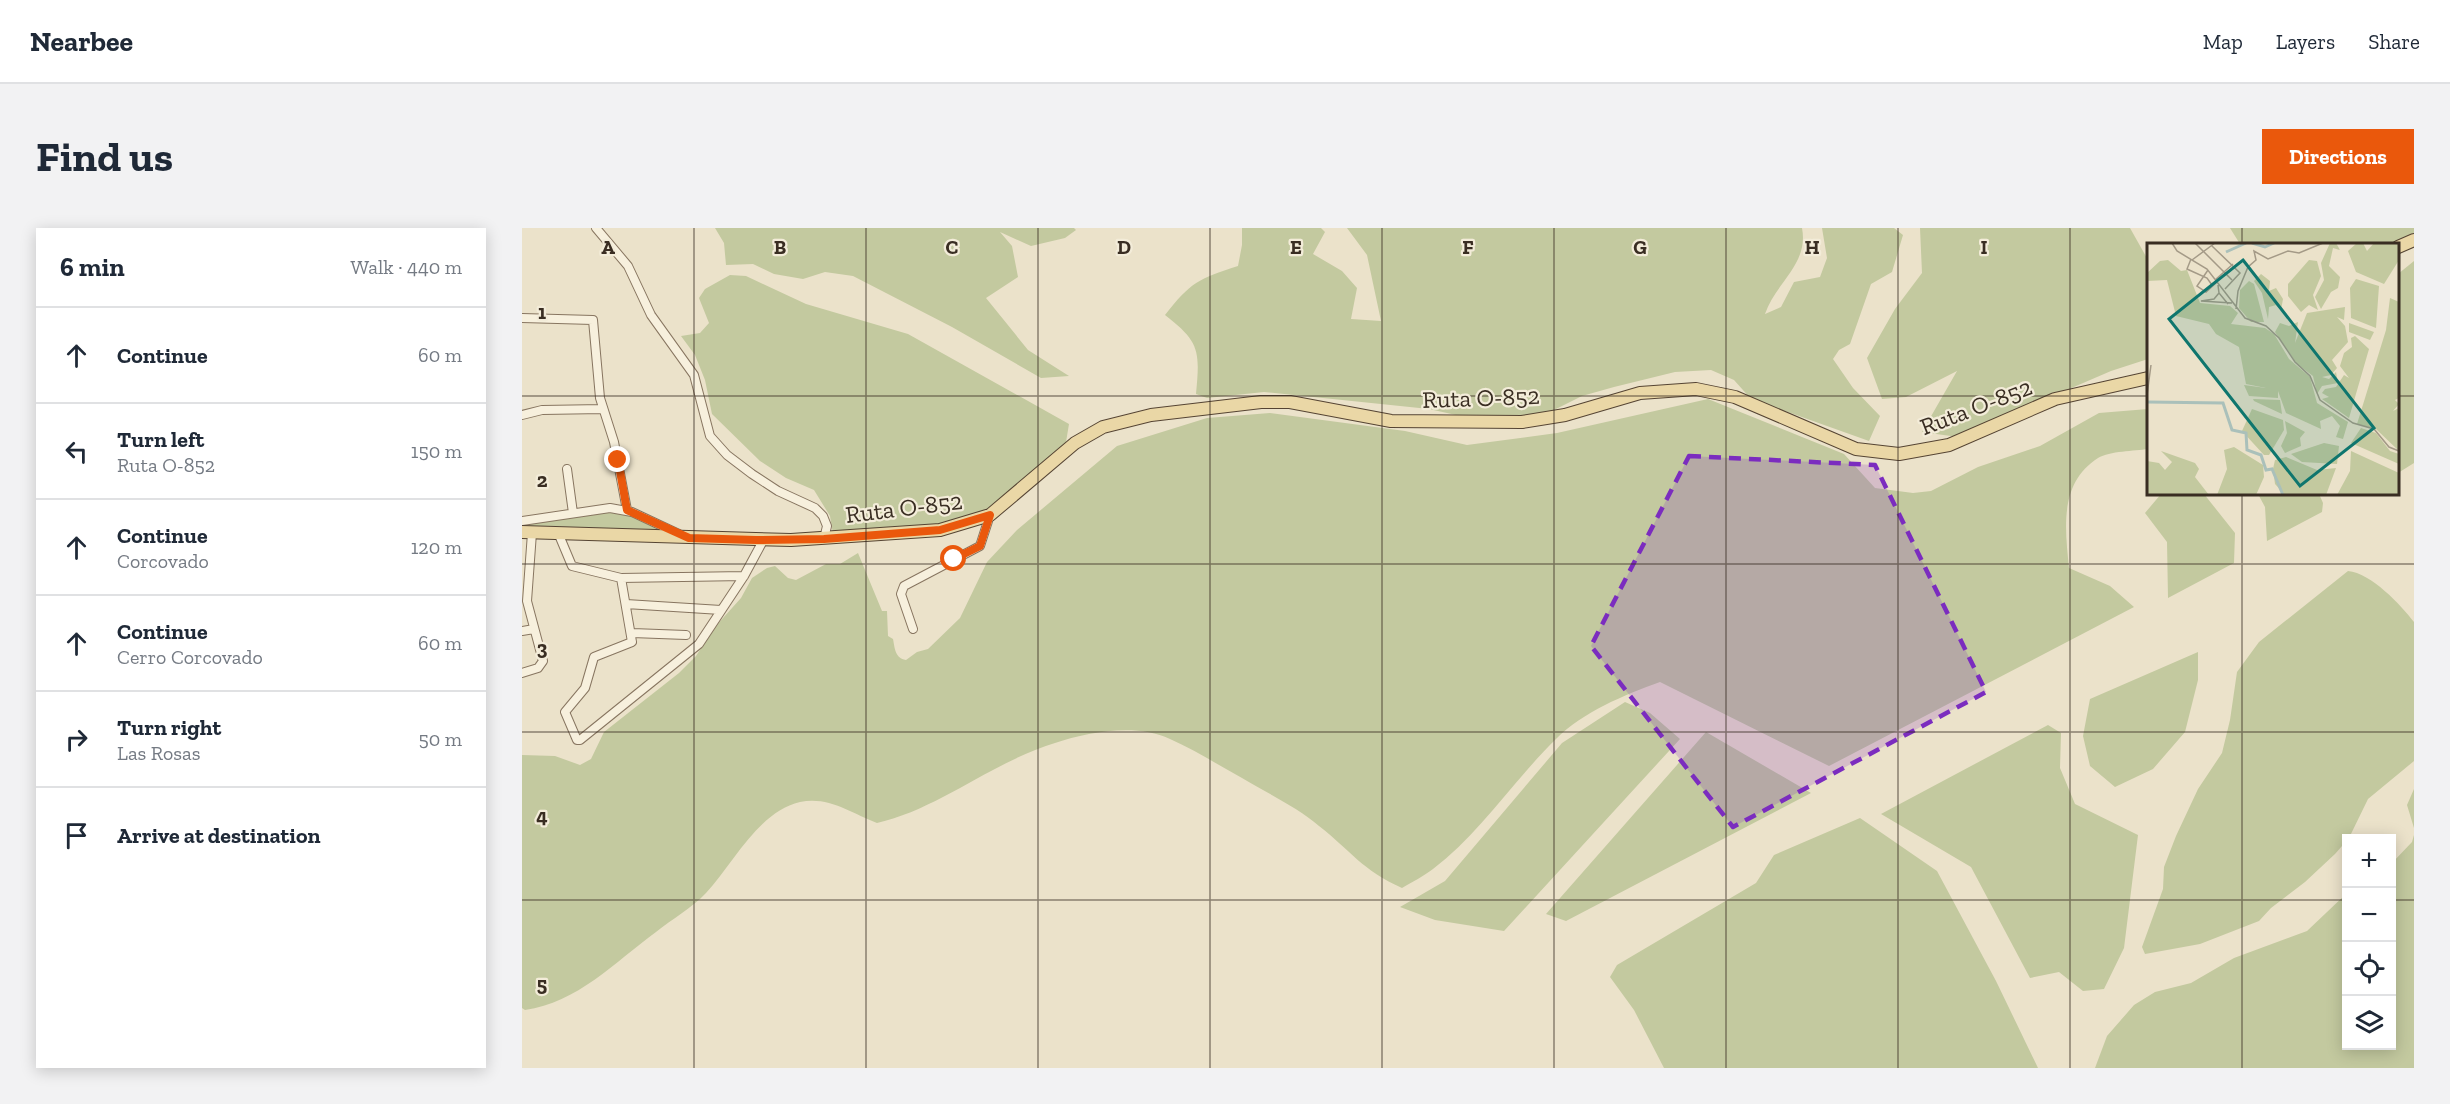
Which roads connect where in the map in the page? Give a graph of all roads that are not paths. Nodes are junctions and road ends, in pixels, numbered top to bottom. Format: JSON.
{"nodes":[{"id":1,"x":596,"y":228,"type":"edge"},
{"id":2,"x":2414,"y":240,"type":"edge"},
{"id":3,"x":2399,"y":246,"type":"edge"},
{"id":4,"x":522,"y":318,"type":"edge"},
{"id":5,"x":2147,"y":378,"type":"edge"},
{"id":6,"x":603,"y":409,"type":"junction"},
{"id":7,"x":522,"y":415,"type":"edge"},
{"id":8,"x":567,"y":469,"type":"dead end"},
{"id":9,"x":627,"y":510,"type":"junction"},
{"id":10,"x":573,"y":513,"type":"junction"},
{"id":11,"x":990,"y":515,"type":"junction"},
{"id":12,"x":522,"y":521,"type":"edge"},
{"id":13,"x":527,"y":533,"type":"edge"},
{"id":14,"x":560,"y":535,"type":"junction"},
{"id":15,"x":689,"y":538,"type":"junction"},
{"id":16,"x":764,"y":539,"type":"junction"},
{"id":17,"x":824,"y":539,"type":"junction"},
{"id":18,"x":744,"y":576,"type":"junction"},
{"id":19,"x":621,"y":578,"type":"junction"},
{"id":20,"x":525,"y":579,"type":"edge"},
{"id":21,"x":525,"y":591,"type":"edge"},
{"id":22,"x":626,"y":604,"type":"junction"},
{"id":23,"x":721,"y":610,"type":"junction"},
{"id":24,"x":534,"y":629,"type":"junction"},
{"id":25,"x":913,"y":629,"type":"dead end"},
{"id":26,"x":522,"y":631,"type":"edge"},
{"id":27,"x":632,"y":633,"type":"junction"},
{"id":28,"x":686,"y":635,"type":"dead end"},
{"id":29,"x":522,"y":673,"type":"edge"}],
"edges":[{"from":1,"to":17,"type":"street"},
{"from":2,"to":3,"type":"main road"},
{"from":4,"to":6,"type":"street"},
{"from":5,"to":11,"type":"main road","name":"Ruta O-852"},
{"from":6,"to":7,"type":"street"},
{"from":6,"to":9,"type":"street"},
{"from":8,"to":10,"type":"street"},
{"from":9,"to":10,"type":"street"},
{"from":9,"to":15,"type":"street"},
{"from":10,"to":12,"type":"street"},
{"from":11,"to":17,"type":"main road","name":"Ruta O-852"},
{"from":11,"to":25,"type":"street"},
{"from":13,"to":14,"type":"main road","name":"Ruta O-852"},
{"from":13,"to":20,"type":"street"},
{"from":14,"to":15,"type":"main road","name":"Ruta O-852"},
{"from":14,"to":19,"type":"street"},
{"from":15,"to":16,"type":"main road","name":"Ruta O-852"},
{"from":16,"to":17,"type":"main road","name":"Ruta O-852"},
{"from":16,"to":18,"type":"street"},
{"from":18,"to":19,"type":"street"},
{"from":18,"to":23,"type":"street"},
{"from":19,"to":22,"type":"street"},
{"from":20,"to":21,"type":"street"},
{"from":21,"to":24,"type":"street"},
{"from":22,"to":23,"type":"street"},
{"from":22,"to":27,"type":"street"},
{"from":23,"to":27,"type":"street"},
{"from":24,"to":26,"type":"street"},
{"from":24,"to":29,"type":"street"},
{"from":27,"to":28,"type":"street"}]}
